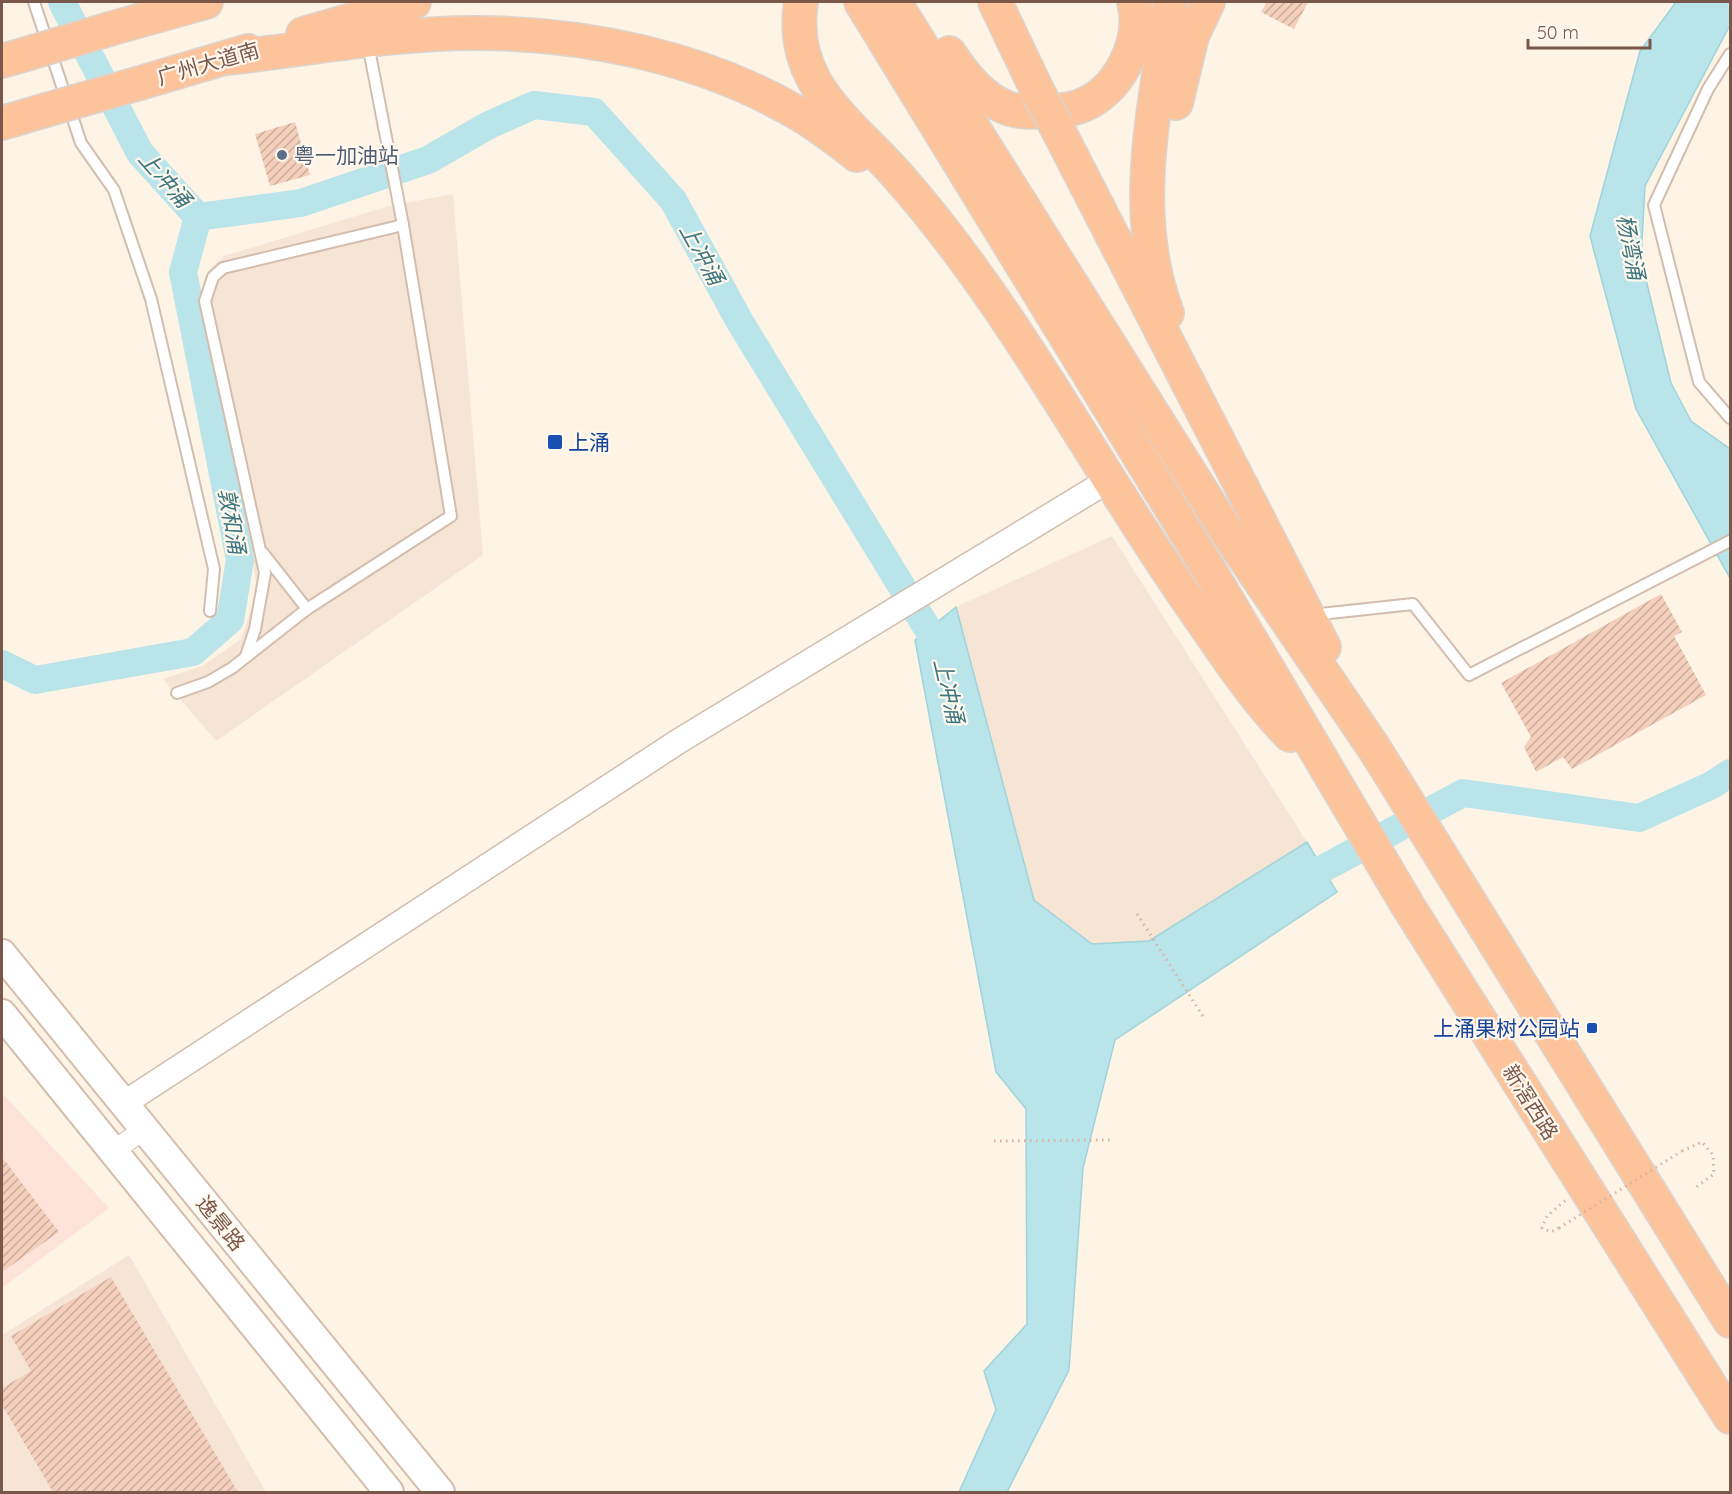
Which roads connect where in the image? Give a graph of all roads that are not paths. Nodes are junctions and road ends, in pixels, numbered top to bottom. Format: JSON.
{"nodes":[{"id":1,"x":34,"y":2,"type":"edge"},
{"id":2,"x":206,"y":2,"type":"edge"},
{"id":3,"x":414,"y":2,"type":"edge"},
{"id":4,"x":801,"y":2,"type":"edge"},
{"id":5,"x":861,"y":2,"type":"edge"},
{"id":6,"x":894,"y":2,"type":"edge"},
{"id":7,"x":917,"y":2,"type":"edge"},
{"id":8,"x":995,"y":2,"type":"edge"},
{"id":9,"x":1134,"y":2,"type":"edge"},
{"id":10,"x":1170,"y":2,"type":"edge"},
{"id":11,"x":1208,"y":2,"type":"edge"},
{"id":12,"x":368,"y":42,"type":"junction"},
{"id":13,"x":1731,"y":54,"type":"edge"},
{"id":14,"x":12,"y":58,"type":"edge"},
{"id":15,"x":227,"y":58,"type":"junction"},
{"id":16,"x":2,"y":123,"type":"edge"},
{"id":17,"x":403,"y":225,"type":"junction"},
{"id":18,"x":952,"y":243,"type":"junction"},
{"id":19,"x":1731,"y":418,"type":"edge"},
{"id":20,"x":1233,"y":466,"type":"junction"},
{"id":21,"x":1109,"y":480,"type":"junction"},
{"id":22,"x":1731,"y":541,"type":"edge"},
{"id":23,"x":261,"y":551,"type":"junction"},
{"id":24,"x":307,"y":609,"type":"junction"},
{"id":25,"x":210,"y":611,"type":"dead end"},
{"id":26,"x":1308,"y":615,"type":"junction"},
{"id":27,"x":245,"y":657,"type":"junction"},
{"id":28,"x":177,"y":693,"type":"dead end"},
{"id":29,"x":1374,"y":748,"type":"junction"},
{"id":30,"x":1337,"y":784,"type":"junction"},
{"id":31,"x":2,"y":954,"type":"edge"},
{"id":32,"x":2,"y":1014,"type":"edge"},
{"id":33,"x":123,"y":1104,"type":"junction"},
{"id":34,"x":144,"y":1129,"type":"junction"},
{"id":35,"x":114,"y":1151,"type":"junction"},
{"id":36,"x":1731,"y":1321,"type":"edge"},
{"id":37,"x":1731,"y":1418,"type":"edge"},
{"id":38,"x":389,"y":1492,"type":"edge"},
{"id":39,"x":440,"y":1492,"type":"edge"}],
"edges":[{"from":1,"to":25,"type":"lane"},
{"from":2,"to":14,"type":"highway","bridge":true},
{"from":3,"to":15,"type":"highway","name":"广州大道南"},
{"from":4,"to":18,"type":"highway"},
{"from":5,"to":30,"type":"highway"},
{"from":6,"to":29,"type":"highway"},
{"from":7,"to":9,"type":"highway"},
{"from":8,"to":20,"type":"highway","bridge":true},
{"from":10,"to":20,"type":"highway"},
{"from":11,"to":20,"type":"highway"},
{"from":12,"to":15,"type":"highway"},
{"from":12,"to":17,"type":"lane"},
{"from":12,"to":18,"type":"highway"},
{"from":13,"to":19,"type":"lane"},
{"from":15,"to":16,"type":"highway","name":"广州大道南","bridge":true},
{"from":17,"to":23,"type":"lane"},
{"from":17,"to":24,"type":"lane"},
{"from":18,"to":21,"type":"highway"},
{"from":20,"to":26,"type":"highway"},
{"from":21,"to":30,"type":"highway"},
{"from":21,"to":33,"type":"street"},
{"from":22,"to":26,"type":"lane"},
{"from":23,"to":24,"type":"lane"},
{"from":23,"to":27,"type":"lane"},
{"from":24,"to":27,"type":"lane"},
{"from":26,"to":29,"type":"highway"},
{"from":27,"to":28,"type":"lane"},
{"from":29,"to":36,"type":"highway"},
{"from":30,"to":37,"type":"highway","name":"新滘西路"},
{"from":31,"to":33,"type":"main road","name":"逸景路"},
{"from":32,"to":35,"type":"main road","name":"逸景路"},
{"from":33,"to":34,"type":"main road","name":"逸景路"},
{"from":34,"to":35,"type":"street"},
{"from":34,"to":39,"type":"main road","name":"逸景路"},
{"from":35,"to":38,"type":"main road","name":"逸景路"}]}
